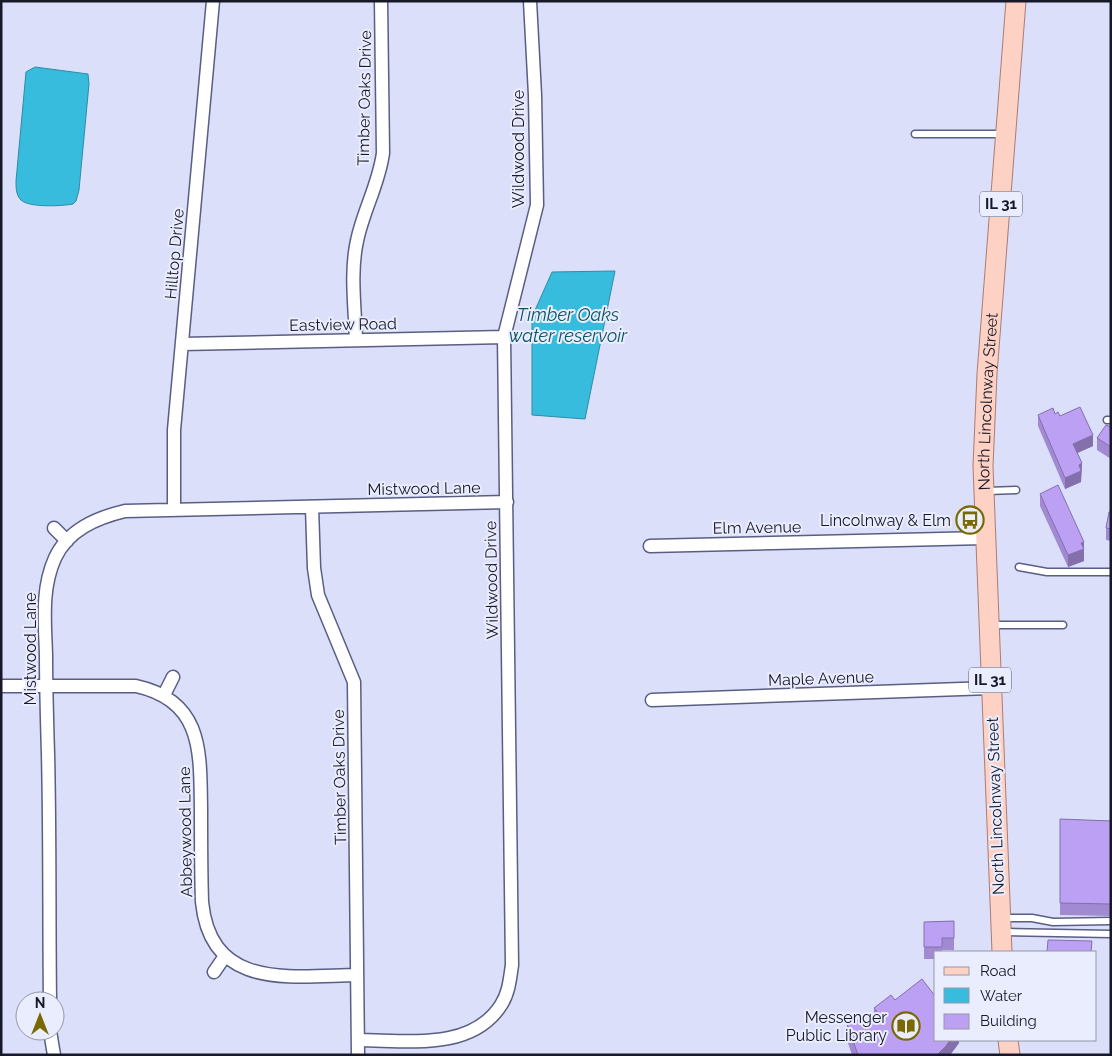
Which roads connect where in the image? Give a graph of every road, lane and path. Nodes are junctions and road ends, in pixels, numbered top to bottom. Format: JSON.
{"nodes":[{"id":1,"x":213,"y":1,"type":"edge"},
{"id":2,"x":381,"y":1,"type":"edge"},
{"id":3,"x":530,"y":1,"type":"edge"},
{"id":4,"x":1016,"y":1,"type":"edge"},
{"id":5,"x":915,"y":134,"type":"dead end"},
{"id":6,"x":1006,"y":135,"type":"junction"},
{"id":7,"x":504,"y":337,"type":"junction"},
{"id":8,"x":356,"y":340,"type":"junction"},
{"id":9,"x":182,"y":344,"type":"junction"},
{"id":10,"x":1016,"y":490,"type":"dead end"},
{"id":11,"x":983,"y":491,"type":"junction"},
{"id":12,"x":507,"y":502,"type":"junction"},
{"id":13,"x":312,"y":507,"type":"junction"},
{"id":14,"x":174,"y":509,"type":"junction"},
{"id":15,"x":54,"y":528,"type":"dead end"},
{"id":16,"x":984,"y":538,"type":"junction"},
{"id":17,"x":67,"y":541,"type":"junction"},
{"id":18,"x":650,"y":546,"type":"dead end"},
{"id":19,"x":1019,"y":567,"type":"dead end"},
{"id":20,"x":1111,"y":572,"type":"edge"},
{"id":21,"x":988,"y":625,"type":"junction"},
{"id":22,"x":1063,"y":625,"type":"dead end"},
{"id":23,"x":173,"y":677,"type":"dead end"},
{"id":24,"x":46,"y":685,"type":"junction"},
{"id":25,"x":1,"y":686,"type":"edge"},
{"id":26,"x":990,"y":688,"type":"junction"},
{"id":27,"x":164,"y":695,"type":"junction"},
{"id":28,"x":652,"y":700,"type":"dead end"},
{"id":29,"x":1111,"y":921,"type":"edge"},
{"id":30,"x":1000,"y":925,"type":"junction"},
{"id":31,"x":1111,"y":934,"type":"edge"},
{"id":32,"x":1002,"y":951,"type":"edge"},
{"id":33,"x":225,"y":956,"type":"junction"},
{"id":34,"x":214,"y":972,"type":"dead end"},
{"id":35,"x":357,"y":975,"type":"junction"},
{"id":36,"x":50,"y":991,"type":"edge"},
{"id":37,"x":358,"y":1040,"type":"junction"},
{"id":38,"x":52,"y":1041,"type":"edge"},
{"id":39,"x":1008,"y":1041,"type":"edge"},
{"id":40,"x":54,"y":1055,"type":"edge"},
{"id":41,"x":358,"y":1055,"type":"edge"},
{"id":42,"x":1010,"y":1055,"type":"edge"}],
"edges":[{"from":1,"to":9,"type":"street","name":"Hilltop Drive"},
{"from":2,"to":8,"type":"street","name":"Timber Oaks Drive"},
{"from":3,"to":7,"type":"street","name":"Wildwood Drive"},
{"from":4,"to":6,"type":"main road","name":"North Lincolnway Street","number":"IL 31"},
{"from":5,"to":6,"type":"lane"},
{"from":6,"to":11,"type":"main road","name":"North Lincolnway Street","number":"IL 31"},
{"from":7,"to":8,"type":"street","name":"Eastview Road"},
{"from":7,"to":12,"type":"street","name":"Wildwood Drive"},
{"from":8,"to":9,"type":"street","name":"Eastview Road"},
{"from":9,"to":14,"type":"street","name":"Hilltop Drive"},
{"from":10,"to":11,"type":"lane"},
{"from":11,"to":16,"type":"main road","name":"North Lincolnway Street","number":"IL 31"},
{"from":12,"to":13,"type":"street","name":"Mistwood Lane"},
{"from":12,"to":37,"type":"street","name":"Wildwood Drive"},
{"from":13,"to":14,"type":"street","name":"Mistwood Lane"},
{"from":13,"to":35,"type":"street","name":"Timber Oaks Drive"},
{"from":14,"to":17,"type":"street","name":"Mistwood Lane"},
{"from":15,"to":17,"type":"street"},
{"from":16,"to":18,"type":"street","name":"Elm Avenue"},
{"from":16,"to":21,"type":"main road","name":"North Lincolnway Street","number":"IL 31"},
{"from":17,"to":24,"type":"street","name":"Mistwood Lane"},
{"from":19,"to":20,"type":"lane"},
{"from":21,"to":22,"type":"lane"},
{"from":21,"to":26,"type":"main road","name":"North Lincolnway Street","number":"IL 31"},
{"from":23,"to":27,"type":"street"},
{"from":24,"to":25,"type":"street","name":"Abbeywood Lane"},
{"from":24,"to":27,"type":"street","name":"Abbeywood Lane"},
{"from":24,"to":36,"type":"street","name":"Mistwood Lane"},
{"from":26,"to":28,"type":"street","name":"Maple Avenue"},
{"from":26,"to":30,"type":"main road","name":"North Lincolnway Street","number":"IL 31"},
{"from":27,"to":33,"type":"street","name":"Abbeywood Lane"},
{"from":29,"to":30,"type":"lane"},
{"from":30,"to":31,"type":"lane"},
{"from":30,"to":32,"type":"main road","name":"North Lincolnway Street","number":"IL 31"},
{"from":33,"to":34,"type":"street"},
{"from":33,"to":35,"type":"street","name":"Abbeywood Lane"},
{"from":35,"to":37,"type":"street","name":"Timber Oaks Drive"},
{"from":37,"to":41,"type":"street","name":"Timber Oaks Drive"},
{"from":38,"to":40,"type":"street"},
{"from":39,"to":42,"type":"main road"}]}
